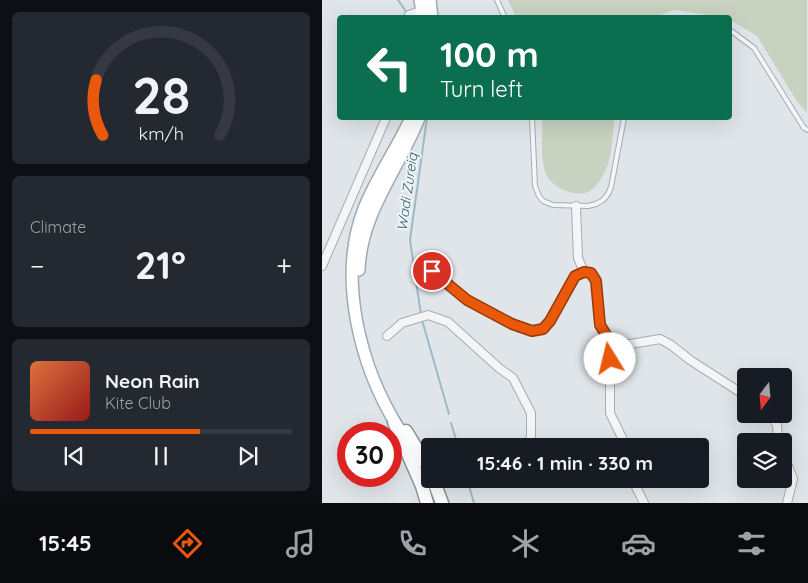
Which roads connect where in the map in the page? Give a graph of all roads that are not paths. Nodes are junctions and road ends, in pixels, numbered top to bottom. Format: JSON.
{"nodes":[{"id":1,"x":430,"y":0,"type":"edge"},
{"id":2,"x":497,"y":0,"type":"edge"},
{"id":3,"x":425,"y":11,"type":"edge"},
{"id":4,"x":410,"y":15,"type":"edge"},
{"id":5,"x":504,"y":15,"type":"edge"},
{"id":6,"x":732,"y":32,"type":"edge"},
{"id":7,"x":385,"y":120,"type":"edge"},
{"id":8,"x":410,"y":120,"type":"edge"},
{"id":9,"x":418,"y":120,"type":"edge"},
{"id":10,"x":532,"y":120,"type":"edge"},
{"id":11,"x":624,"y":120,"type":"edge"},
{"id":12,"x":808,"y":130,"type":"edge"},
{"id":13,"x":576,"y":206,"type":"junction"},
{"id":14,"x":322,"y":266,"type":"edge"},
{"id":15,"x":432,"y":271,"type":"dead end"},
{"id":16,"x":584,"y":272,"type":"junction"},
{"id":17,"x":387,"y":336,"type":"dead end"},
{"id":18,"x":610,"y":341,"type":"junction"},
{"id":19,"x":737,"y":390,"type":"edge"},
{"id":20,"x":394,"y":422,"type":"edge"},
{"id":21,"x":406,"y":431,"type":"junction"},
{"id":22,"x":402,"y":435,"type":"edge"},
{"id":23,"x":531,"y":438,"type":"edge"},
{"id":24,"x":622,"y":438,"type":"edge"},
{"id":25,"x":402,"y":440,"type":"edge"},
{"id":26,"x":421,"y":456,"type":"edge"},
{"id":27,"x":436,"y":488,"type":"edge"},
{"id":28,"x":636,"y":488,"type":"edge"},
{"id":29,"x":791,"y":488,"type":"edge"},
{"id":30,"x":427,"y":503,"type":"edge"},
{"id":31,"x":432,"y":503,"type":"edge"},
{"id":32,"x":438,"y":503,"type":"edge"},
{"id":33,"x":442,"y":503,"type":"edge"},
{"id":34,"x":644,"y":503,"type":"edge"},
{"id":35,"x":787,"y":503,"type":"edge"}],
"edges":[{"from":1,"to":3,"type":"main road"},
{"from":2,"to":5,"type":"lane"},
{"from":3,"to":4,"type":"street"},
{"from":6,"to":12,"type":"lane"},
{"from":7,"to":14,"type":"street"},
{"from":8,"to":20,"type":"main road"},
{"from":9,"to":21,"type":"main road"},
{"from":10,"to":13,"type":"lane"},
{"from":11,"to":13,"type":"lane"},
{"from":13,"to":16,"type":"street"},
{"from":15,"to":16,"type":"street"},
{"from":16,"to":18,"type":"street"},
{"from":17,"to":23,"type":"street"},
{"from":18,"to":19,"type":"street"},
{"from":18,"to":24,"type":"street"},
{"from":21,"to":26,"type":"highway"},
{"from":21,"to":32,"type":"main road"},
{"from":22,"to":31,"type":"main road"},
{"from":25,"to":30,"type":"highway"},
{"from":27,"to":33,"type":"highway"},
{"from":28,"to":34,"type":"street"},
{"from":29,"to":35,"type":"street"}]}
